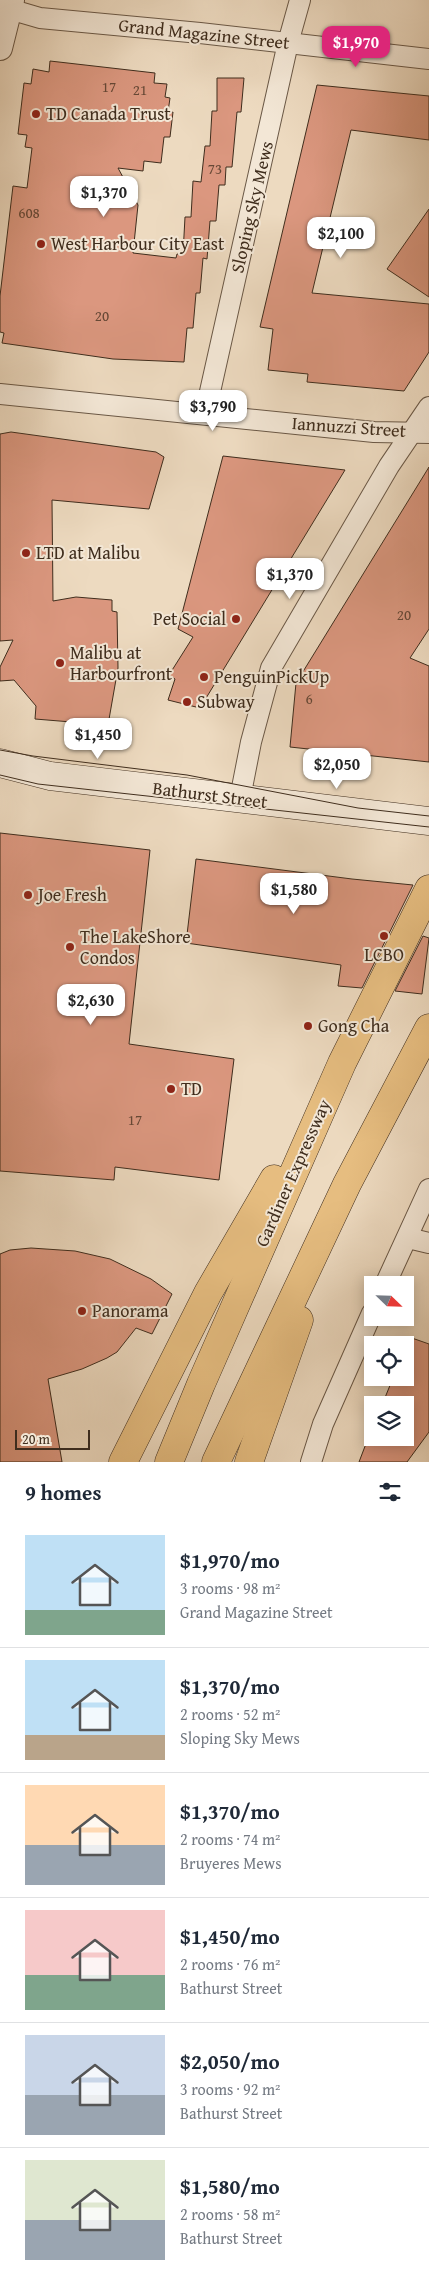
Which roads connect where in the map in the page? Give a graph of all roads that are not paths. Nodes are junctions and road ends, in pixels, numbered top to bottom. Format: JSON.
{"nodes":[{"id":1,"x":300,"y":0,"type":"edge"},
{"id":2,"x":10,"y":5,"type":"edge"},
{"id":3,"x":288,"y":43,"type":"junction"},
{"id":4,"x":0,"y":48,"type":"edge"},
{"id":5,"x":429,"y":59,"type":"edge"},
{"id":6,"x":0,"y":394,"type":"edge"},
{"id":7,"x":429,"y":407,"type":"edge"},
{"id":8,"x":206,"y":414,"type":"junction"},
{"id":9,"x":421,"y":433,"type":"edge"},
{"id":10,"x":0,"y":763,"type":"edge"},
{"id":11,"x":50,"y":776,"type":"junction"},
{"id":12,"x":0,"y":784,"type":"edge"},
{"id":13,"x":240,"y":798,"type":"junction"},
{"id":14,"x":429,"y":821,"type":"edge"},
{"id":15,"x":429,"y":889,"type":"edge"},
{"id":16,"x":429,"y":1028,"type":"edge"},
{"id":17,"x":342,"y":1063,"type":"junction"},
{"id":18,"x":347,"y":1184,"type":"junction"},
{"id":19,"x":429,"y":1189,"type":"edge"},
{"id":20,"x":408,"y":1238,"type":"junction"},
{"id":21,"x":429,"y":1243,"type":"edge"},
{"id":22,"x":389,"y":1276,"type":"edge"},
{"id":23,"x":366,"y":1326,"type":"edge"},
{"id":24,"x":123,"y":1462,"type":"edge"},
{"id":25,"x":169,"y":1462,"type":"edge"},
{"id":26,"x":216,"y":1462,"type":"edge"},
{"id":27,"x":249,"y":1462,"type":"edge"},
{"id":28,"x":311,"y":1462,"type":"edge"}],
"edges":[{"from":1,"to":3,"type":"street","name":"Sloping Sky Mews"},
{"from":2,"to":3,"type":"street","name":"Grand Magazine Street"},
{"from":2,"to":4,"type":"street"},
{"from":3,"to":5,"type":"street","name":"Grand Magazine Street"},
{"from":3,"to":8,"type":"street","name":"Sloping Sky Mews"},
{"from":6,"to":8,"type":"street","name":"Iannuzzi Street"},
{"from":7,"to":9,"type":"street"},
{"from":8,"to":9,"type":"street","name":"Iannuzzi Street"},
{"from":9,"to":13,"type":"street"},
{"from":10,"to":11,"type":"main road","name":"Bathurst Street"},
{"from":11,"to":12,"type":"main road","name":"Bathurst Street"},
{"from":11,"to":13,"type":"main road","name":"Bathurst Street"},
{"from":13,"to":14,"type":"main road","name":"Bathurst Street"},
{"from":15,"to":17,"type":"highway","name":"Gardiner Expressway"},
{"from":16,"to":18,"type":"highway"},
{"from":17,"to":24,"type":"highway"},
{"from":17,"to":25,"type":"highway","name":"Gardiner Expressway"},
{"from":18,"to":26,"type":"highway"},
{"from":18,"to":27,"type":"highway"},
{"from":19,"to":20,"type":"street"},
{"from":20,"to":21,"type":"street"},
{"from":20,"to":22,"type":"street"},
{"from":23,"to":28,"type":"street"}]}
